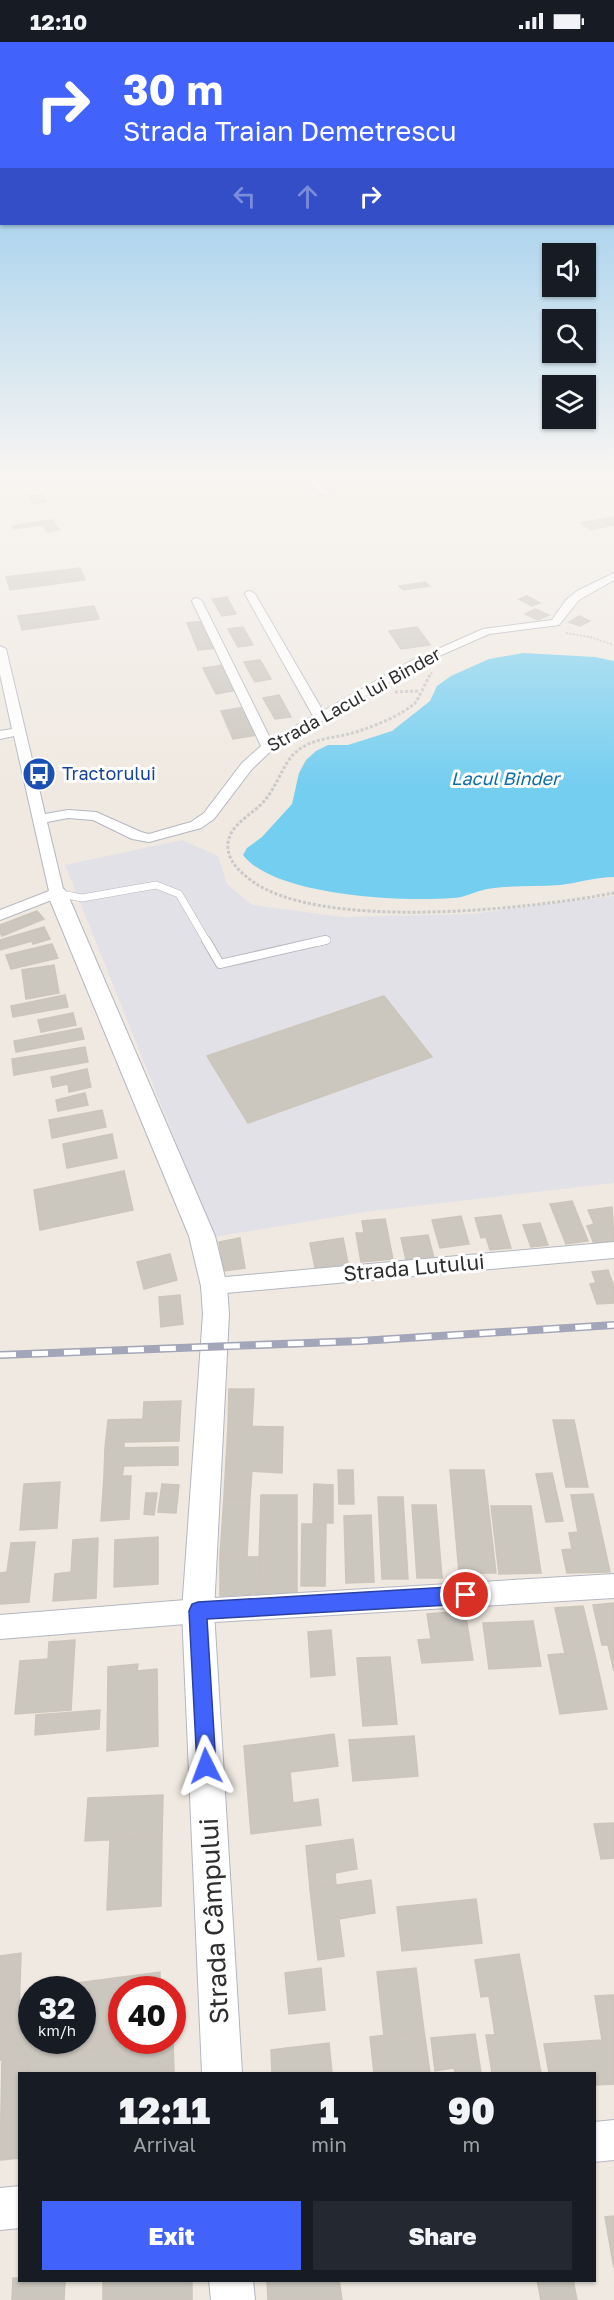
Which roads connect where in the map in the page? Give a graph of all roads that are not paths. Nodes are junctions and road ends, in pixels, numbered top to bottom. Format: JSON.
{"nodes":[{"id":1,"x":614,"y":576,"type":"edge"},
{"id":2,"x":250,"y":594,"type":"dead end"},
{"id":3,"x":197,"y":601,"type":"dead end"},
{"id":4,"x":0,"y":653,"type":"edge"},
{"id":5,"x":320,"y":717,"type":"junction"},
{"id":6,"x":19,"y":731,"type":"junction"},
{"id":7,"x":0,"y":735,"type":"edge"},
{"id":8,"x":268,"y":747,"type":"junction"},
{"id":9,"x":39,"y":819,"type":"junction"},
{"id":10,"x":57,"y":893,"type":"junction"},
{"id":11,"x":0,"y":915,"type":"edge"},
{"id":12,"x":327,"y":940,"type":"dead end"},
{"id":13,"x":614,"y":1250,"type":"edge"},
{"id":14,"x":214,"y":1286,"type":"junction"},
{"id":15,"x":614,"y":1586,"type":"edge"},
{"id":16,"x":198,"y":1611,"type":"junction"},
{"id":17,"x":0,"y":1627,"type":"edge"},
{"id":18,"x":222,"y":2072,"type":"edge"},
{"id":19,"x":614,"y":2140,"type":"edge"},
{"id":20,"x":596,"y":2142,"type":"edge"},
{"id":21,"x":18,"y":2207,"type":"edge"},
{"id":22,"x":0,"y":2209,"type":"edge"},
{"id":23,"x":231,"y":2282,"type":"edge"},
{"id":24,"x":233,"y":2300,"type":"edge"}],
"edges":[{"from":1,"to":5,"type":"street","name":"Strada Lacul lui Binder"},
{"from":2,"to":5,"type":"street"},
{"from":3,"to":8,"type":"street"},
{"from":4,"to":6,"type":"street"},
{"from":5,"to":8,"type":"street","name":"Strada Lacul lui Binder"},
{"from":6,"to":7,"type":"street"},
{"from":6,"to":9,"type":"street"},
{"from":8,"to":9,"type":"street","name":"Strada Lacul lui Binder"},
{"from":9,"to":10,"type":"street"},
{"from":10,"to":11,"type":"street"},
{"from":10,"to":12,"type":"lane"},
{"from":10,"to":14,"type":"street","name":"Strada Câmpului"},
{"from":13,"to":14,"type":"street","name":"Strada Lutului"},
{"from":14,"to":16,"type":"street","name":"Strada Câmpului"},
{"from":15,"to":16,"type":"street"},
{"from":16,"to":17,"type":"street"},
{"from":16,"to":18,"type":"street","name":"Strada Câmpului"},
{"from":19,"to":20,"type":"street"},
{"from":21,"to":22,"type":"street"},
{"from":23,"to":24,"type":"street"}]}
